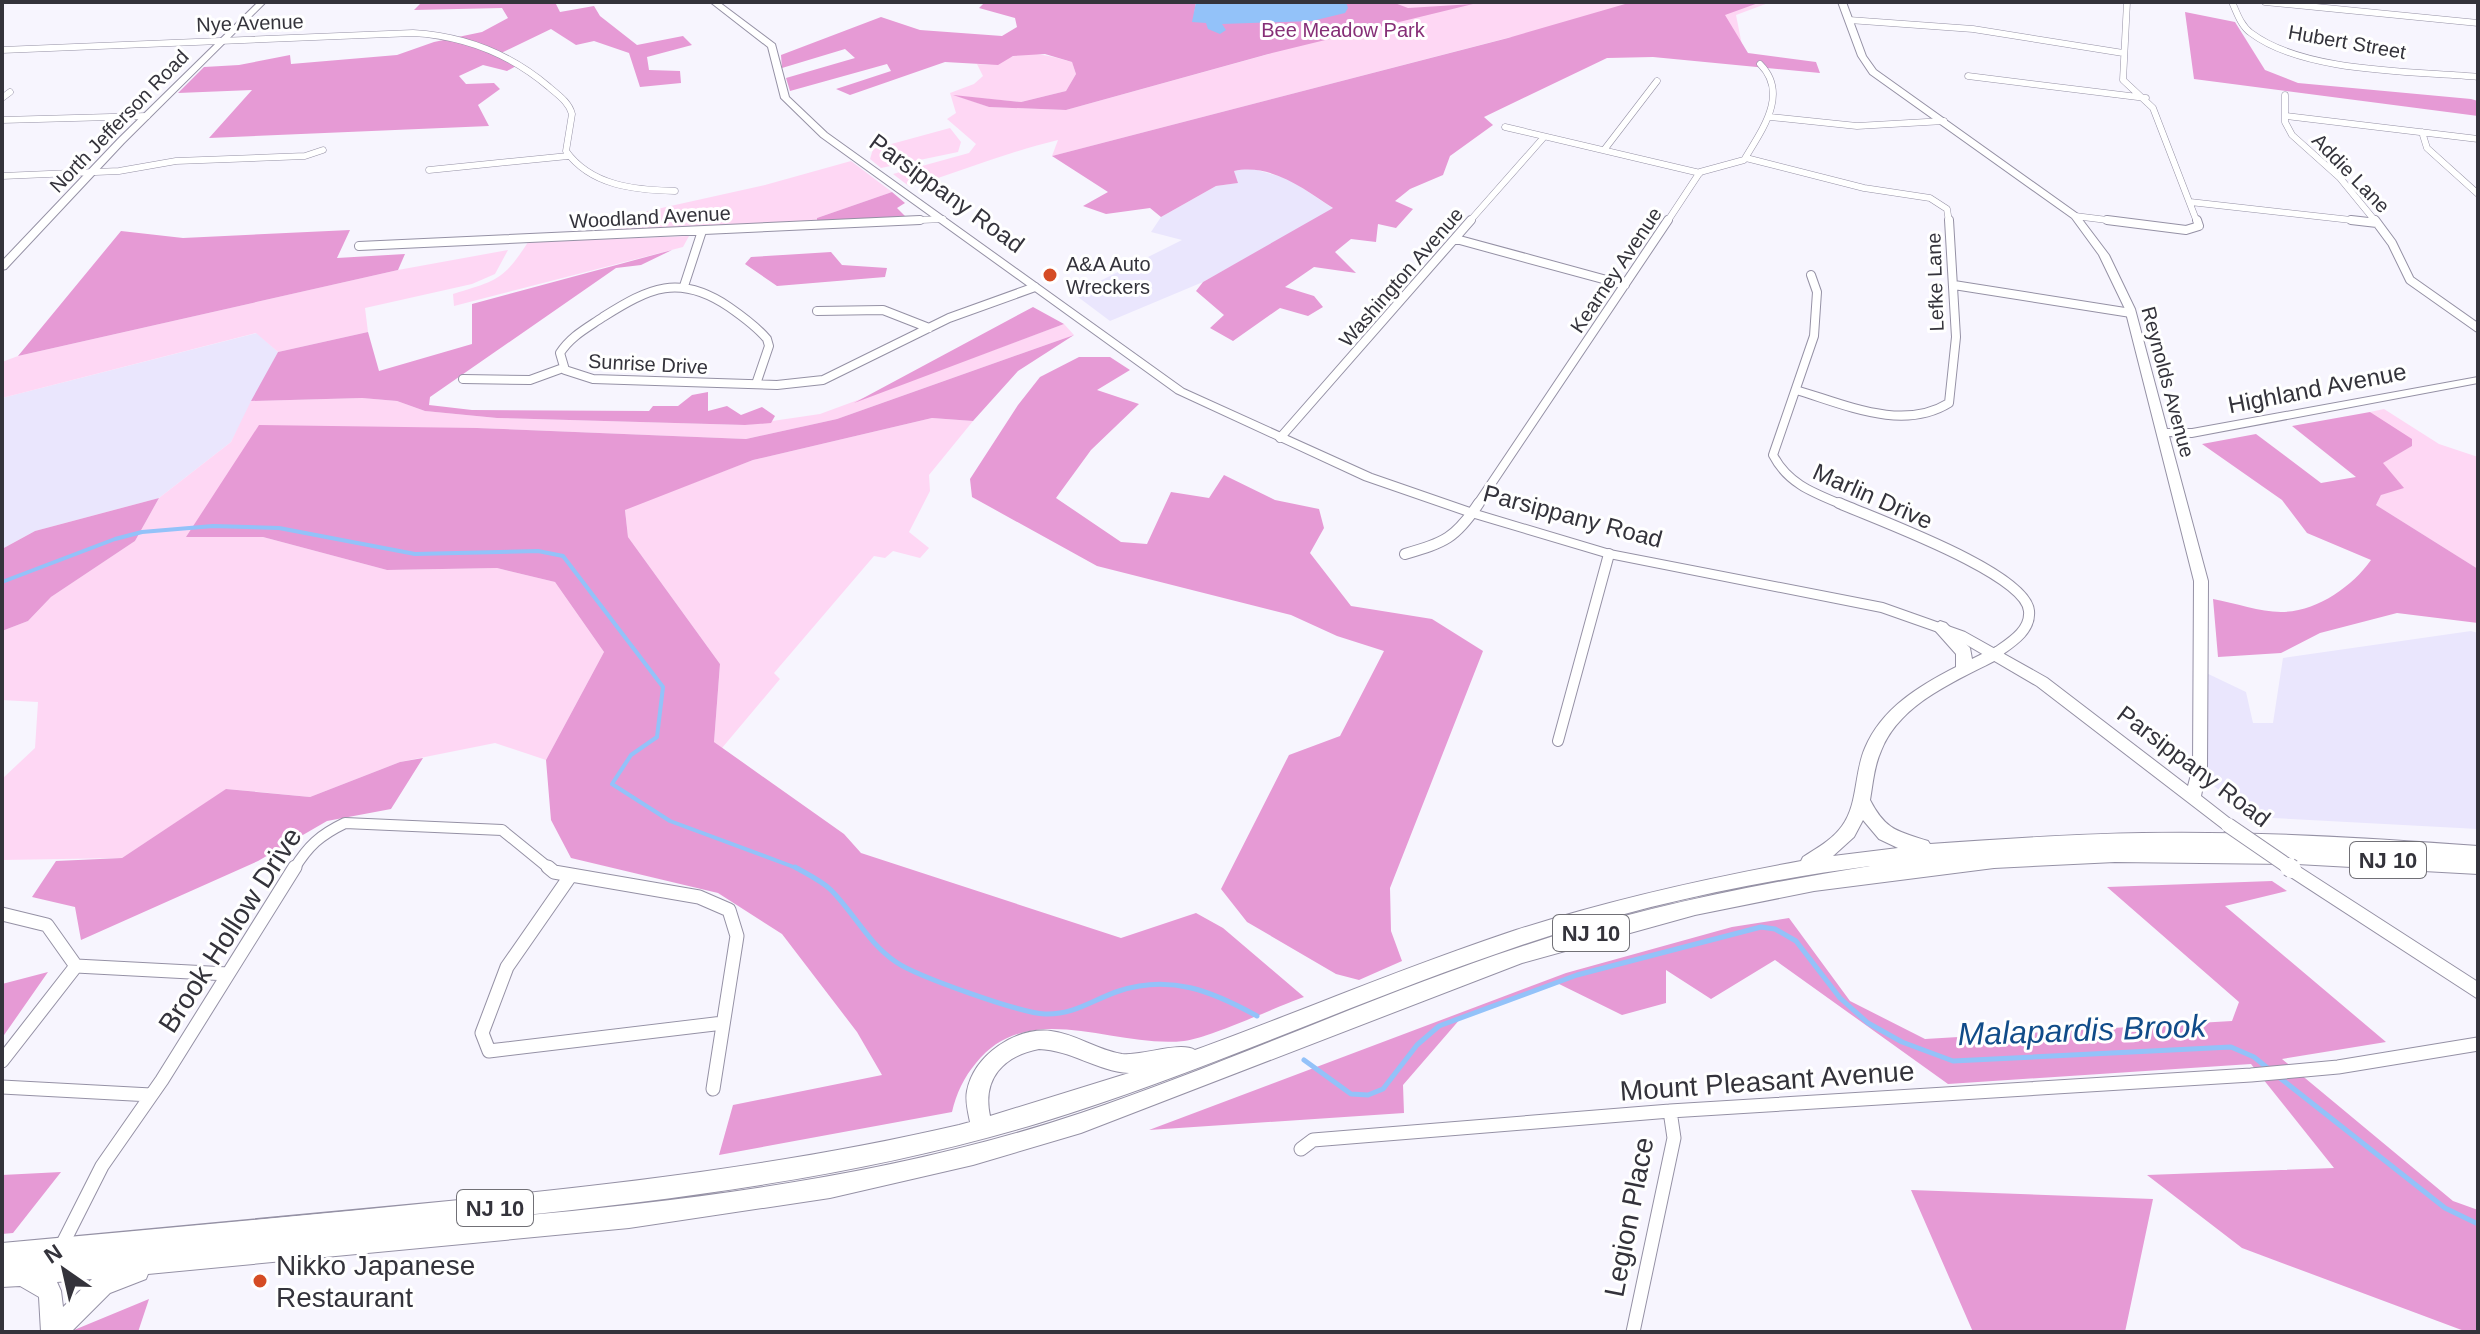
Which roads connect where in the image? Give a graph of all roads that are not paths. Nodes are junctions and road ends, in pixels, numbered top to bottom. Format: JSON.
{"nodes":[{"id":1,"x":262,"y":2,"type":"edge"},
{"id":2,"x":714,"y":2,"type":"edge"},
{"id":3,"x":1842,"y":2,"type":"edge"},
{"id":4,"x":2127,"y":2,"type":"edge"},
{"id":5,"x":2232,"y":2,"type":"edge"},
{"id":6,"x":2265,"y":2,"type":"edge"},
{"id":7,"x":1849,"y":20,"type":"junction"},
{"id":8,"x":2478,"y":23,"type":"edge"},
{"id":9,"x":223,"y":40,"type":"junction"},
{"id":10,"x":2,"y":50,"type":"edge"},
{"id":11,"x":2123,"y":53,"type":"junction"},
{"id":12,"x":1760,"y":64,"type":"dead end"},
{"id":13,"x":1968,"y":76,"type":"dead end"},
{"id":14,"x":2478,"y":77,"type":"edge"},
{"id":15,"x":1657,"y":81,"type":"dead end"},
{"id":16,"x":10,"y":92,"type":"dead end"},
{"id":17,"x":2285,"y":95,"type":"dead end"},
{"id":18,"x":2,"y":98,"type":"edge"},
{"id":19,"x":2146,"y":98,"type":"junction"},
{"id":20,"x":147,"y":116,"type":"junction"},
{"id":21,"x":2286,"y":116,"type":"junction"},
{"id":22,"x":1770,"y":117,"type":"junction"},
{"id":23,"x":2,"y":120,"type":"edge"},
{"id":24,"x":1944,"y":121,"type":"junction"},
{"id":25,"x":1505,"y":127,"type":"dead end"},
{"id":26,"x":2422,"y":132,"type":"junction"},
{"id":27,"x":1544,"y":137,"type":"junction"},
{"id":28,"x":2478,"y":139,"type":"edge"},
{"id":29,"x":323,"y":150,"type":"dead end"},
{"id":30,"x":1604,"y":150,"type":"junction"},
{"id":31,"x":568,"y":156,"type":"junction"},
{"id":32,"x":1746,"y":158,"type":"junction"},
{"id":33,"x":429,"y":170,"type":"dead end"},
{"id":34,"x":91,"y":173,"type":"junction"},
{"id":35,"x":1700,"y":173,"type":"junction"},
{"id":36,"x":2,"y":176,"type":"edge"},
{"id":37,"x":675,"y":191,"type":"dead end"},
{"id":38,"x":2478,"y":194,"type":"edge"},
{"id":39,"x":2190,"y":202,"type":"junction"},
{"id":40,"x":2075,"y":216,"type":"junction"},
{"id":41,"x":943,"y":219,"type":"junction"},
{"id":42,"x":2377,"y":223,"type":"junction"},
{"id":43,"x":702,"y":231,"type":"junction"},
{"id":44,"x":1456,"y":239,"type":"junction"},
{"id":45,"x":359,"y":246,"type":"dead end"},
{"id":46,"x":2,"y":267,"type":"edge"},
{"id":47,"x":1811,"y":275,"type":"dead end"},
{"id":48,"x":1032,"y":284,"type":"junction"},
{"id":49,"x":1625,"y":285,"type":"junction"},
{"id":50,"x":1954,"y":285,"type":"junction"},
{"id":51,"x":684,"y":286,"type":"junction"},
{"id":52,"x":817,"y":311,"type":"dead end"},
{"id":53,"x":2131,"y":313,"type":"junction"},
{"id":54,"x":926,"y":326,"type":"junction"},
{"id":55,"x":2478,"y":328,"type":"edge"},
{"id":56,"x":563,"y":368,"type":"junction"},
{"id":57,"x":463,"y":379,"type":"dead end"},
{"id":58,"x":2478,"y":380,"type":"edge"},
{"id":59,"x":756,"y":384,"type":"junction"},
{"id":60,"x":1796,"y":390,"type":"junction"},
{"id":61,"x":2163,"y":432,"type":"junction"},
{"id":62,"x":1280,"y":438,"type":"junction"},
{"id":63,"x":1472,"y":513,"type":"junction"},
{"id":64,"x":1405,"y":554,"type":"dead end"},
{"id":65,"x":1609,"y":554,"type":"junction"},
{"id":66,"x":1940,"y":627,"type":"junction"},
{"id":67,"x":1996,"y":653,"type":"junction"},
{"id":68,"x":1964,"y":671,"type":"junction"},
{"id":69,"x":1558,"y":741,"type":"dead end"},
{"id":70,"x":2193,"y":798,"type":"junction"},
{"id":71,"x":1863,"y":803,"type":"junction"},
{"id":72,"x":1949,"y":849,"type":"junction"},
{"id":73,"x":2478,"y":853,"type":"edge"},
{"id":74,"x":2478,"y":866,"type":"edge"},
{"id":75,"x":1798,"y":868,"type":"junction"},
{"id":76,"x":571,"y":875,"type":"junction"},
{"id":77,"x":2,"y":914,"type":"edge"},
{"id":78,"x":76,"y":966,"type":"junction"},
{"id":79,"x":228,"y":974,"type":"junction"},
{"id":80,"x":2478,"y":991,"type":"edge"},
{"id":81,"x":723,"y":1023,"type":"junction"},
{"id":82,"x":2478,"y":1044,"type":"edge"},
{"id":83,"x":1232,"y":1047,"type":"junction"},
{"id":84,"x":2,"y":1061,"type":"edge"},
{"id":85,"x":2,"y":1087,"type":"edge"},
{"id":86,"x":713,"y":1089,"type":"dead end"},
{"id":87,"x":151,"y":1095,"type":"junction"},
{"id":88,"x":1670,"y":1111,"type":"junction"},
{"id":89,"x":983,"y":1129,"type":"junction"},
{"id":90,"x":1301,"y":1149,"type":"dead end"},
{"id":91,"x":60,"y":1249,"type":"junction"},
{"id":92,"x":2,"y":1254,"type":"edge"},
{"id":93,"x":183,"y":1260,"type":"junction"},
{"id":94,"x":12,"y":1275,"type":"edge"},
{"id":95,"x":54,"y":1332,"type":"edge"},
{"id":96,"x":1633,"y":1332,"type":"edge"}],
"edges":[{"from":1,"to":9,"type":"street","name":"North Jefferson Road"},
{"from":2,"to":41,"type":"street","name":"Parsippany Road"},
{"from":3,"to":7,"type":"street","name":"Reynolds Avenue"},
{"from":4,"to":11,"type":"street"},
{"from":5,"to":14,"type":"street","name":"Hubert Street"},
{"from":6,"to":8,"type":"street"},
{"from":7,"to":11,"type":"street"},
{"from":7,"to":24,"type":"street","name":"Reynolds Avenue"},
{"from":9,"to":10,"type":"street","name":"Nye Avenue"},
{"from":9,"to":20,"type":"street","name":"North Jefferson Road"},
{"from":9,"to":31,"type":"street","name":"Nye Avenue"},
{"from":11,"to":19,"type":"street"},
{"from":12,"to":22,"type":"street"},
{"from":13,"to":19,"type":"street"},
{"from":15,"to":30,"type":"street"},
{"from":16,"to":18,"type":"street"},
{"from":17,"to":21,"type":"street","name":"Addie Lane"},
{"from":19,"to":39,"type":"street"},
{"from":20,"to":23,"type":"street"},
{"from":20,"to":34,"type":"street","name":"North Jefferson Road"},
{"from":21,"to":26,"type":"street"},
{"from":21,"to":42,"type":"street","name":"Addie Lane"},
{"from":22,"to":24,"type":"street"},
{"from":22,"to":32,"type":"street"},
{"from":24,"to":40,"type":"street","name":"Reynolds Avenue"},
{"from":25,"to":27,"type":"street"},
{"from":26,"to":28,"type":"street"},
{"from":26,"to":38,"type":"street"},
{"from":27,"to":30,"type":"street"},
{"from":27,"to":44,"type":"street","name":"Washington Avenue"},
{"from":29,"to":34,"type":"street"},
{"from":30,"to":35,"type":"street"},
{"from":31,"to":33,"type":"street"},
{"from":31,"to":37,"type":"street"},
{"from":32,"to":35,"type":"street"},
{"from":32,"to":50,"type":"street","name":"Lefke Lane"},
{"from":34,"to":36,"type":"street"},
{"from":34,"to":46,"type":"street","name":"North Jefferson Road"},
{"from":35,"to":49,"type":"street","name":"Kearney Avenue"},
{"from":39,"to":40,"type":"street"},
{"from":39,"to":42,"type":"street"},
{"from":40,"to":53,"type":"street","name":"Reynolds Avenue"},
{"from":41,"to":43,"type":"street","name":"Woodland Avenue"},
{"from":41,"to":48,"type":"street","name":"Parsippany Road"},
{"from":42,"to":55,"type":"street","name":"Addie Lane"},
{"from":43,"to":45,"type":"street","name":"Woodland Avenue"},
{"from":43,"to":51,"type":"street"},
{"from":44,"to":49,"type":"street"},
{"from":44,"to":62,"type":"street","name":"Washington Avenue"},
{"from":47,"to":60,"type":"street","name":"Marlin Drive"},
{"from":48,"to":54,"type":"street","name":"Sunrise Drive"},
{"from":48,"to":62,"type":"street","name":"Parsippany Road"},
{"from":49,"to":63,"type":"street","name":"Kearney Avenue"},
{"from":50,"to":53,"type":"street"},
{"from":50,"to":60,"type":"street","name":"Lefke Lane"},
{"from":51,"to":56,"type":"street","name":"Sunrise Drive"},
{"from":51,"to":59,"type":"street"},
{"from":52,"to":54,"type":"street"},
{"from":53,"to":61,"type":"street","name":"Reynolds Avenue"},
{"from":54,"to":59,"type":"street","name":"Sunrise Drive"},
{"from":56,"to":57,"type":"street"},
{"from":56,"to":59,"type":"street","name":"Sunrise Drive"},
{"from":58,"to":61,"type":"street","name":"Highland Avenue"},
{"from":60,"to":67,"type":"street","name":"Marlin Drive"},
{"from":61,"to":70,"type":"street","name":"Reynolds Avenue"},
{"from":62,"to":63,"type":"street","name":"Parsippany Road"},
{"from":63,"to":64,"type":"street","name":"Kearney Avenue"},
{"from":63,"to":65,"type":"street","name":"Parsippany Road"},
{"from":65,"to":66,"type":"street","name":"Parsippany Road"},
{"from":65,"to":69,"type":"street"},
{"from":66,"to":67,"type":"street","name":"Parsippany Road"},
{"from":66,"to":68,"type":"main road"},
{"from":67,"to":68,"type":"main road"},
{"from":67,"to":70,"type":"street","name":"Parsippany Road"},
{"from":68,"to":71,"type":"main road"},
{"from":70,"to":80,"type":"street","name":"Parsippany Road","bridge":true},
{"from":71,"to":72,"type":"main road"},
{"from":71,"to":75,"type":"main road"},
{"from":72,"to":73,"type":"main road","number":"NJ 10"},
{"from":72,"to":75,"type":"main road","number":"NJ 10"},
{"from":74,"to":93,"type":"main road","number":"NJ 10"},
{"from":75,"to":83,"type":"main road","number":"NJ 10"},
{"from":76,"to":79,"type":"street","name":"Brook Hollow Drive"},
{"from":76,"to":81,"type":"street","name":"Brook Hollow Drive"},
{"from":76,"to":81,"type":"street"},
{"from":77,"to":78,"type":"street"},
{"from":78,"to":79,"type":"street"},
{"from":78,"to":84,"type":"street"},
{"from":79,"to":87,"type":"street","name":"Brook Hollow Drive"},
{"from":81,"to":86,"type":"street","name":"Brook Hollow Drive"},
{"from":82,"to":88,"type":"street","name":"Mount Pleasant Avenue"},
{"from":83,"to":89,"type":"main road","number":"NJ 10"},
{"from":83,"to":89,"type":"main road"},
{"from":85,"to":87,"type":"street"},
{"from":87,"to":91,"type":"street","name":"Brook Hollow Drive"},
{"from":88,"to":90,"type":"street","name":"Mount Pleasant Avenue"},
{"from":88,"to":96,"type":"street","name":"Legion Place"},
{"from":89,"to":91,"type":"main road","number":"NJ 10"},
{"from":91,"to":92,"type":"main road","number":"NJ 10"},
{"from":93,"to":94,"type":"main road","number":"NJ 10"},
{"from":93,"to":95,"type":"main road"},
{"from":94,"to":95,"type":"main road"}]}
